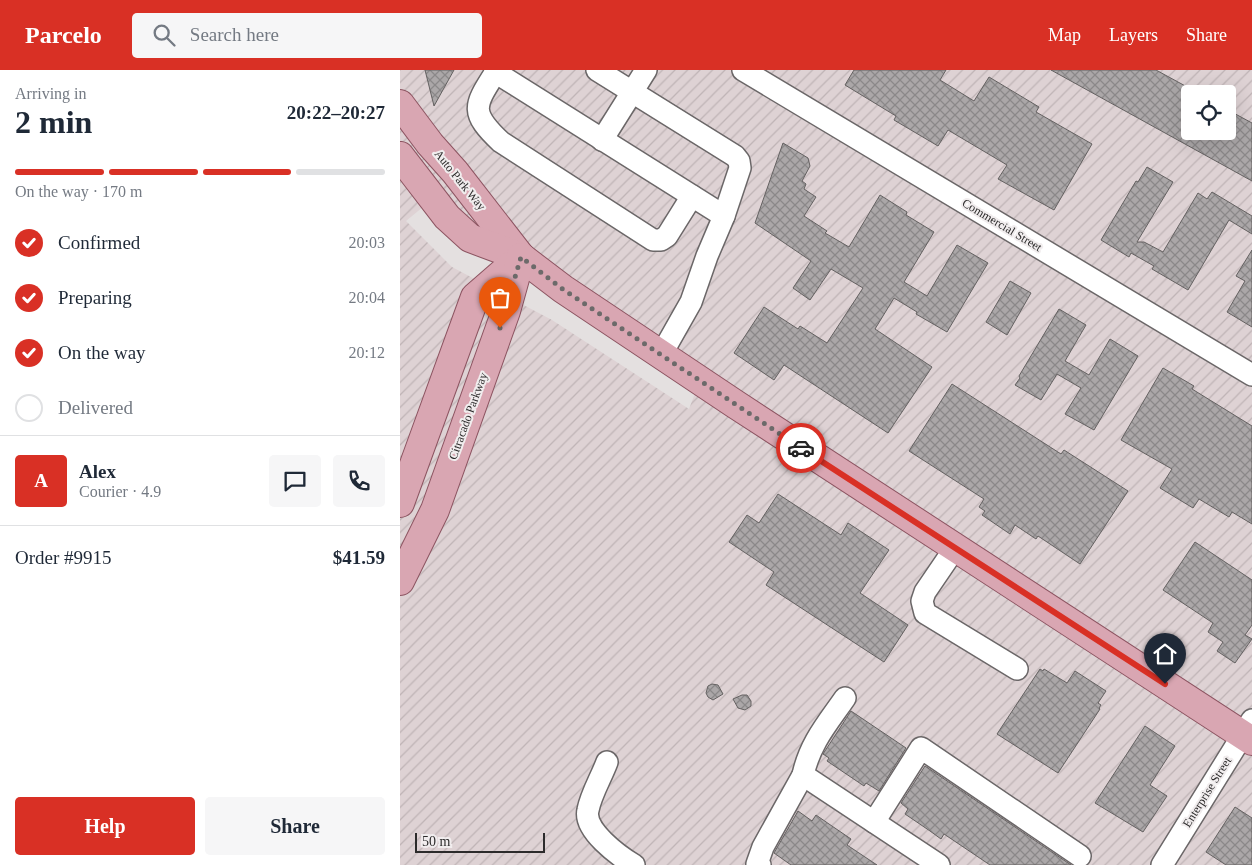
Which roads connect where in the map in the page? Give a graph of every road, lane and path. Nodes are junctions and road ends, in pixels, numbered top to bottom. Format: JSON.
{"nodes":[{"id":1,"x":597,"y":70,"type":"edge"},
{"id":2,"x":646,"y":70,"type":"edge"},
{"id":3,"x":496,"y":71,"type":"edge"},
{"id":4,"x":747,"y":73,"type":"edge"},
{"id":5,"x":632,"y":92,"type":"junction"},
{"id":6,"x":400,"y":104,"type":"edge"},
{"id":7,"x":602,"y":140,"type":"junction"},
{"id":8,"x":400,"y":156,"type":"edge"},
{"id":9,"x":692,"y":196,"type":"junction"},
{"id":10,"x":724,"y":216,"type":"junction"},
{"id":11,"x":521,"y":257,"type":"junction"},
{"id":12,"x":662,"y":355,"type":"junction"},
{"id":13,"x":1252,"y":376,"type":"edge"},
{"id":14,"x":400,"y":504,"type":"edge"},
{"id":15,"x":955,"y":548,"type":"junction"},
{"id":16,"x":400,"y":581,"type":"edge"},
{"id":17,"x":1017,"y":669,"type":"dead end"},
{"id":18,"x":845,"y":698,"type":"dead end"},
{"id":19,"x":1249,"y":732,"type":"edge"},
{"id":20,"x":607,"y":762,"type":"dead end"},
{"id":21,"x":803,"y":774,"type":"junction"},
{"id":22,"x":874,"y":822,"type":"junction"},
{"id":23,"x":1080,"y":856,"type":"dead end"},
{"id":24,"x":634,"y":865,"type":"edge"},
{"id":25,"x":760,"y":865,"type":"edge"},
{"id":26,"x":939,"y":865,"type":"edge"},
{"id":27,"x":1162,"y":865,"type":"edge"}],
"edges":[{"from":1,"to":5,"type":"street"},
{"from":2,"to":5,"type":"street"},
{"from":3,"to":7,"type":"street"},
{"from":3,"to":9,"type":"street"},
{"from":4,"to":13,"type":"street","name":"Commercial Street"},
{"from":5,"to":7,"type":"street"},
{"from":5,"to":10,"type":"street"},
{"from":6,"to":11,"type":"main road","name":"Auto Park Way"},
{"from":7,"to":9,"type":"street"},
{"from":8,"to":11,"type":"main road","name":"Auto Park Way"},
{"from":9,"to":10,"type":"street"},
{"from":10,"to":12,"type":"street"},
{"from":11,"to":12,"type":"main road","name":"Auto Park Way"},
{"from":11,"to":14,"type":"main road"},
{"from":11,"to":16,"type":"main road","name":"Citracado Parkway"},
{"from":12,"to":15,"type":"main road","name":"Auto Park Way"},
{"from":15,"to":17,"type":"street"},
{"from":15,"to":19,"type":"main road","name":"Auto Park Way"},
{"from":18,"to":21,"type":"street"},
{"from":19,"to":27,"type":"street","name":"Enterprise Street"},
{"from":20,"to":24,"type":"street"},
{"from":21,"to":22,"type":"street"},
{"from":21,"to":25,"type":"street"},
{"from":22,"to":23,"type":"street"},
{"from":22,"to":26,"type":"street"}]}
